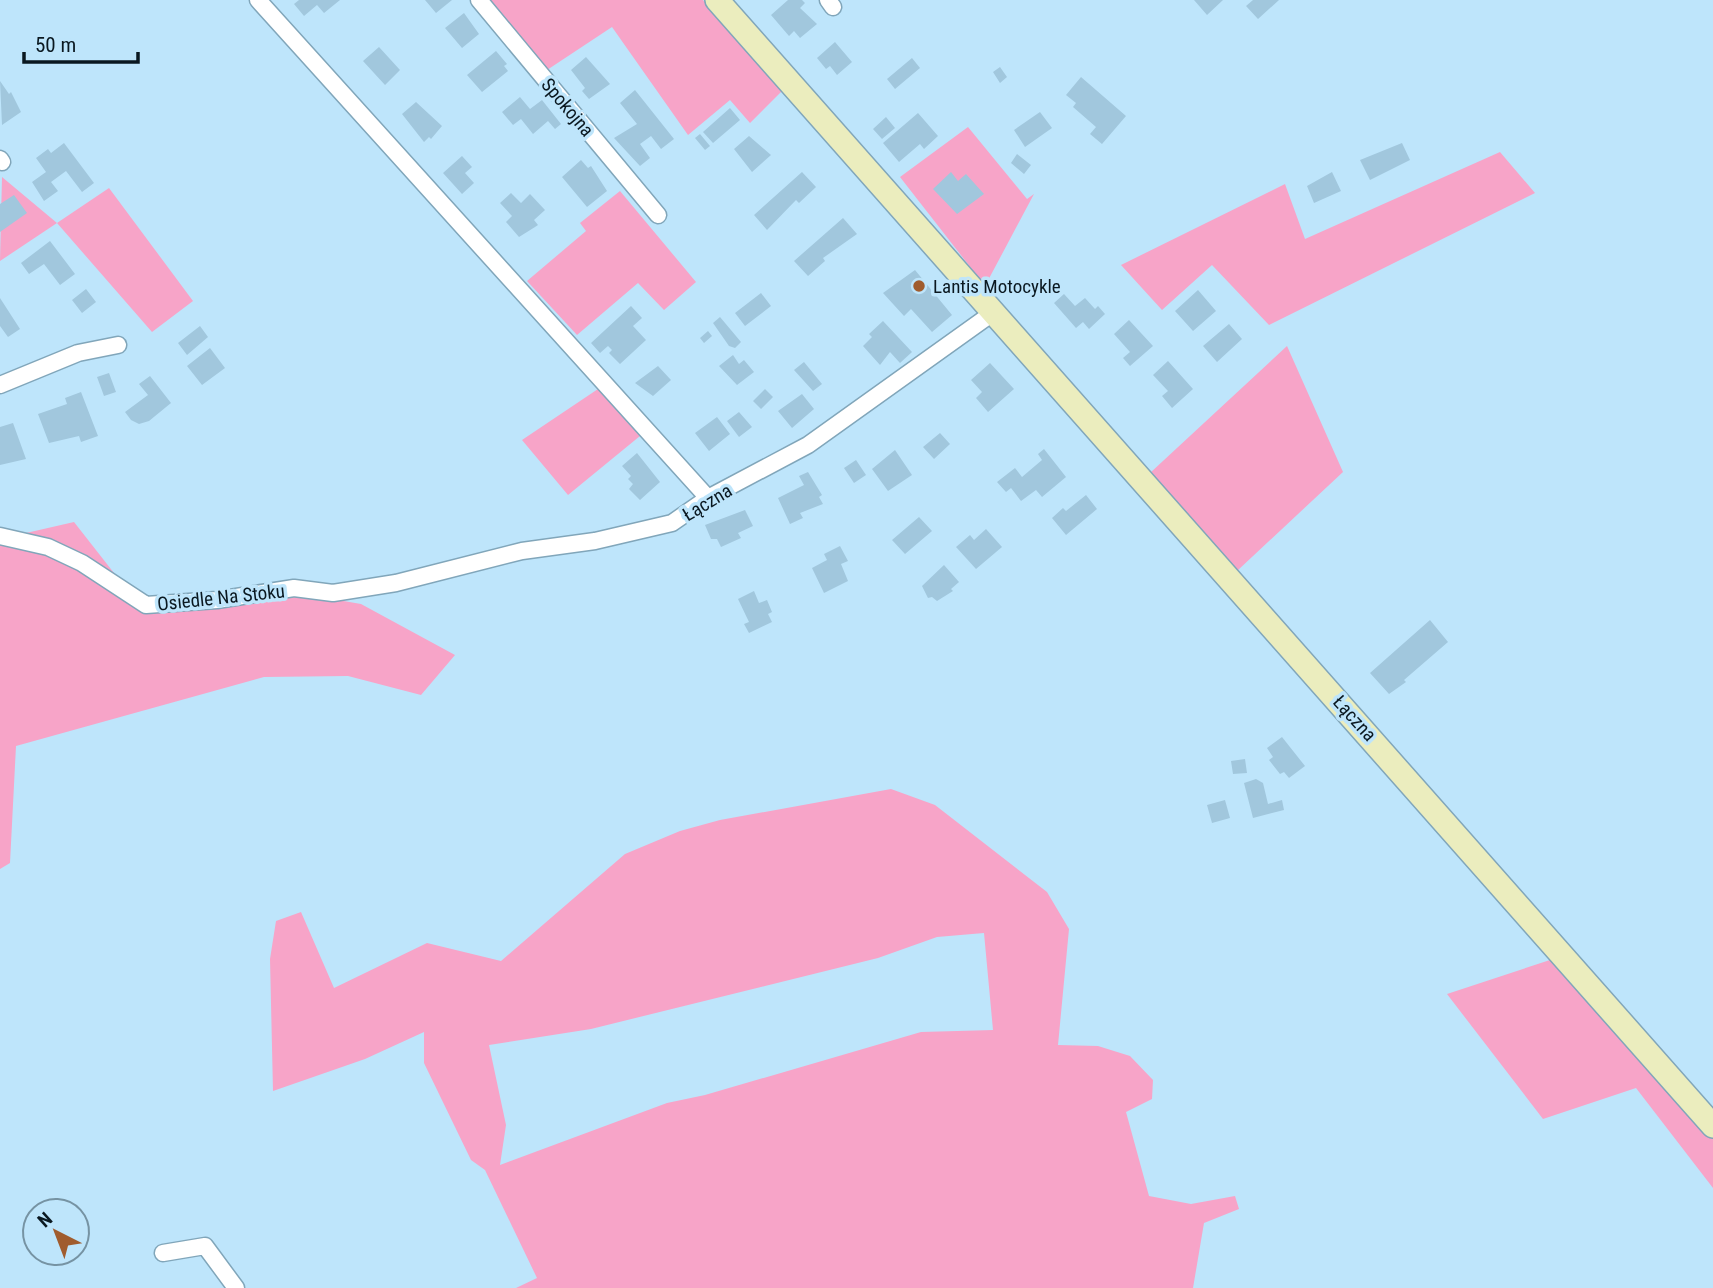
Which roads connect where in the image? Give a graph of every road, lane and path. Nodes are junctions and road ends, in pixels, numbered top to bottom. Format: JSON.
{"nodes":[{"id":1,"x":258,"y":0,"type":"edge"},
{"id":2,"x":479,"y":0,"type":"edge"},
{"id":3,"x":717,"y":0,"type":"edge"},
{"id":4,"x":658,"y":215,"type":"dead end"},
{"id":5,"x":994,"y":312,"type":"junction"},
{"id":6,"x":118,"y":345,"type":"dead end"},
{"id":7,"x":0,"y":385,"type":"edge"},
{"id":8,"x":708,"y":498,"type":"junction"},
{"id":9,"x":0,"y":536,"type":"edge"},
{"id":10,"x":333,"y":593,"type":"joint"},
{"id":11,"x":1713,"y":1126,"type":"edge"},
{"id":12,"x":163,"y":1253,"type":"dead end"},
{"id":13,"x":236,"y":1288,"type":"edge"}],
"edges":[{"from":1,"to":8,"type":"street"},
{"from":2,"to":4,"type":"street","name":"Spokojna"},
{"from":3,"to":5,"type":"street","name":"Łączna"},
{"from":5,"to":8,"type":"street","name":"Łączna"},
{"from":5,"to":11,"type":"street","name":"Łączna"},
{"from":6,"to":7,"type":"street"},
{"from":8,"to":10,"type":"street","name":"Łączna"},
{"from":9,"to":10,"type":"street","name":"Osiedle Na Stoku"},
{"from":12,"to":13,"type":"street"}]}
